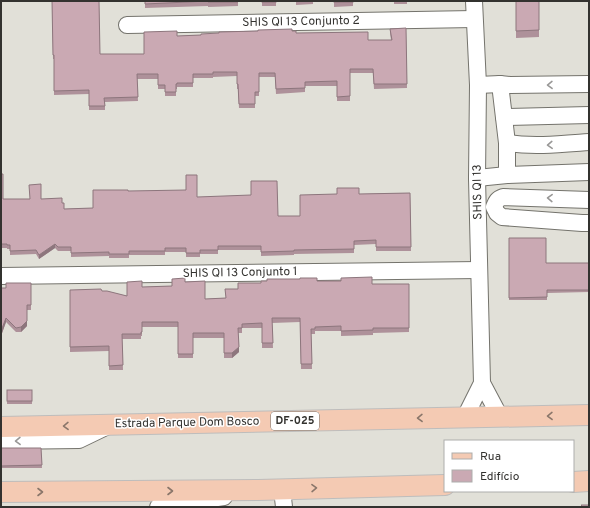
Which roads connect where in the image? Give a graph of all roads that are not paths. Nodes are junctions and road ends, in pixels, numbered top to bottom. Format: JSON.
{"nodes":[{"id":1,"x":474,"y":1,"type":"edge"},
{"id":2,"x":474,"y":19,"type":"junction"},
{"id":3,"x":127,"y":25,"type":"dead end"},
{"id":4,"x":478,"y":84,"type":"junction"},
{"id":5,"x":500,"y":84,"type":"junction"},
{"id":6,"x":589,"y":84,"type":"edge"},
{"id":7,"x":589,"y":115,"type":"edge"},
{"id":8,"x":504,"y":117,"type":"junction"},
{"id":9,"x":589,"y":142,"type":"edge"},
{"id":10,"x":507,"y":144,"type":"junction"},
{"id":11,"x":589,"y":172,"type":"edge"},
{"id":12,"x":508,"y":175,"type":"junction"},
{"id":13,"x":477,"y":178,"type":"junction"},
{"id":14,"x":589,"y":200,"type":"edge"},
{"id":15,"x":589,"y":222,"type":"edge"},
{"id":16,"x":479,"y":270,"type":"junction"},
{"id":17,"x":1,"y":276,"type":"edge"},
{"id":18,"x":482,"y":383,"type":"junction"},
{"id":19,"x":589,"y":415,"type":"edge"},
{"id":20,"x":465,"y":417,"type":"junction"},
{"id":21,"x":500,"y":417,"type":"junction"},
{"id":22,"x":110,"y":425,"type":"junction"},
{"id":23,"x":1,"y":427,"type":"edge"},
{"id":24,"x":1,"y":441,"type":"edge"},
{"id":25,"x":589,"y":481,"type":"edge"},
{"id":26,"x":574,"y":482,"type":"edge"},
{"id":27,"x":444,"y":485,"type":"edge"},
{"id":28,"x":258,"y":490,"type":"junction"},
{"id":29,"x":1,"y":492,"type":"edge"},
{"id":30,"x":283,"y":498,"type":"edge"},
{"id":31,"x":158,"y":507,"type":"edge"}],
"edges":[{"from":1,"to":2,"type":"street","name":"SHIS QI 13"},
{"from":2,"to":3,"type":"street","name":"SHIS QI 13 Conjunto 2"},
{"from":2,"to":4,"type":"street","name":"SHIS QI 13"},
{"from":4,"to":5,"type":"street"},
{"from":4,"to":13,"type":"street","name":"SHIS QI 13"},
{"from":6,"to":5,"type":"street","one_way":true},
{"from":5,"to":8,"type":"street"},
{"from":7,"to":8,"type":"street"},
{"from":8,"to":10,"type":"street"},
{"from":9,"to":10,"type":"street","one_way":true},
{"from":10,"to":12,"type":"street"},
{"from":11,"to":12,"type":"street"},
{"from":12,"to":13,"type":"street"},
{"from":13,"to":16,"type":"street","name":"SHIS QI 13"},
{"from":14,"to":15,"type":"street","one_way":true},
{"from":16,"to":17,"type":"street","name":"SHIS QI 13 Conjunto 1"},
{"from":16,"to":18,"type":"street","name":"SHIS QI 13"},
{"from":18,"to":20,"type":"street","name":"SHIS QI 13"},
{"from":18,"to":21,"type":"street","name":"SHIS QI 13"},
{"from":19,"to":21,"type":"main road","name":"Estrada Parque Dom Bosco","number":"DF-025","one_way":true},
{"from":20,"to":21,"type":"main road","name":"Estrada Parque Dom Bosco","number":"DF-025"},
{"from":20,"to":22,"type":"main road","name":"Estrada Parque Dom Bosco","number":"DF-025","one_way":true},
{"from":22,"to":23,"type":"main road","name":"Estrada Parque Dom Bosco","number":"DF-025","one_way":true},
{"from":22,"to":24,"type":"street","one_way":true},
{"from":25,"to":26,"type":"main road"},
{"from":30,"to":27,"type":"main road","one_way":true},
{"from":29,"to":28,"type":"main road","one_way":true},
{"from":28,"to":30,"type":"main road"},
{"from":28,"to":31,"type":"street"}]}
